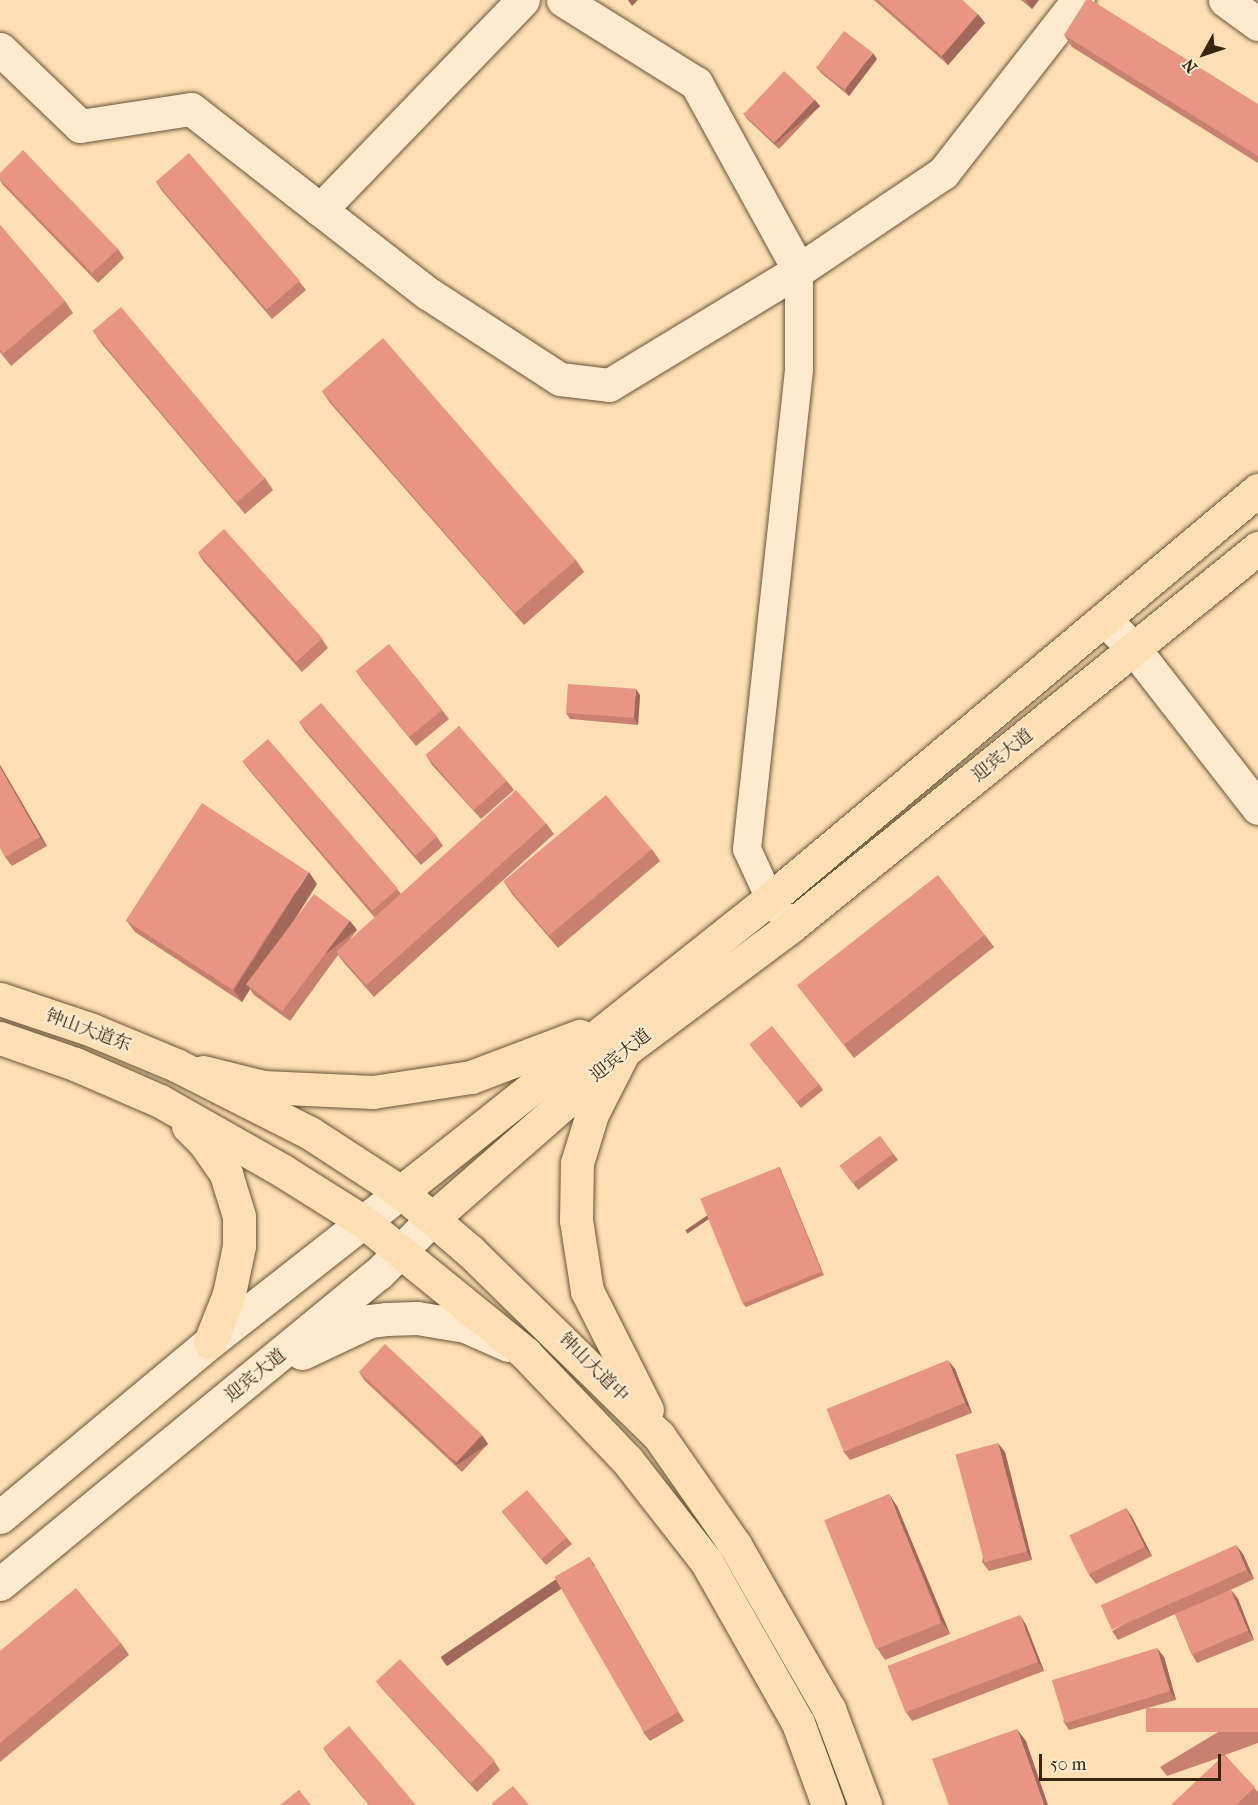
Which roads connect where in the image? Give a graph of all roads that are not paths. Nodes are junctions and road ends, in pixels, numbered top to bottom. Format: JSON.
{"nodes":[{"id":1,"x":523,"y":0,"type":"edge"},
{"id":2,"x":563,"y":0,"type":"edge"},
{"id":3,"x":1078,"y":0,"type":"edge"},
{"id":4,"x":1225,"y":0,"type":"edge"},
{"id":5,"x":1258,"y":24,"type":"edge"},
{"id":6,"x":0,"y":49,"type":"edge"},
{"id":7,"x":320,"y":210,"type":"junction"},
{"id":8,"x":799,"y":270,"type":"junction"},
{"id":9,"x":1258,"y":490,"type":"edge"},
{"id":10,"x":1258,"y":548,"type":"edge"},
{"id":11,"x":1104,"y":619,"type":"junction"},
{"id":12,"x":1135,"y":651,"type":"junction"},
{"id":13,"x":1258,"y":808,"type":"edge"},
{"id":14,"x":770,"y":899,"type":"junction"},
{"id":15,"x":791,"y":926,"type":"junction"},
{"id":16,"x":0,"y":999,"type":"edge"},
{"id":17,"x":0,"y":1038,"type":"edge"},
{"id":18,"x":615,"y":1039,"type":"junction"},
{"id":19,"x":176,"y":1065,"type":"junction"},
{"id":20,"x":160,"y":1101,"type":"junction"},
{"id":21,"x":401,"y":1192,"type":"junction"},
{"id":22,"x":433,"y":1218,"type":"junction"},
{"id":23,"x":364,"y":1222,"type":"junction"},
{"id":24,"x":400,"y":1252,"type":"junction"},
{"id":25,"x":210,"y":1342,"type":"junction"},
{"id":26,"x":525,"y":1353,"type":"junction"},
{"id":27,"x":259,"y":1373,"type":"junction"},
{"id":28,"x":659,"y":1436,"type":"junction"},
{"id":29,"x":0,"y":1517,"type":"edge"},
{"id":30,"x":0,"y":1584,"type":"edge"},
{"id":31,"x":828,"y":1805,"type":"edge"},
{"id":32,"x":865,"y":1805,"type":"edge"}],
"edges":[{"from":1,"to":7,"type":"street"},
{"from":2,"to":8,"type":"street"},
{"from":3,"to":8,"type":"street"},
{"from":4,"to":5,"type":"street"},
{"from":6,"to":7,"type":"street"},
{"from":7,"to":8,"type":"street"},
{"from":8,"to":14,"type":"street"},
{"from":9,"to":11,"type":"main road","name":"迎宾大道"},
{"from":10,"to":12,"type":"main road","name":"迎宾大道"},
{"from":11,"to":12,"type":"street"},
{"from":11,"to":14,"type":"main road","name":"迎宾大道"},
{"from":12,"to":13,"type":"street"},
{"from":12,"to":15,"type":"main road","name":"迎宾大道"},
{"from":14,"to":15,"type":"street"},
{"from":14,"to":18,"type":"main road","name":"迎宾大道"},
{"from":15,"to":18,"type":"main road","name":"迎宾大道"},
{"from":16,"to":19,"type":"main road","name":"钟山大道东"},
{"from":17,"to":20,"type":"main road","name":"钟山大道东"},
{"from":18,"to":19,"type":"main road"},
{"from":18,"to":21,"type":"main road","name":"迎宾大道"},
{"from":18,"to":22,"type":"main road","name":"迎宾大道"},
{"from":18,"to":28,"type":"main road"},
{"from":19,"to":21,"type":"main road","name":"钟山大道中"},
{"from":20,"to":23,"type":"main road","name":"钟山大道中"},
{"from":20,"to":25,"type":"main road"},
{"from":21,"to":22,"type":"main road","name":"钟山大道中"},
{"from":21,"to":23,"type":"street","name":"迎宾大道"},
{"from":22,"to":24,"type":"street","name":"迎宾大道"},
{"from":22,"to":28,"type":"main road","name":"钟山大道中"},
{"from":23,"to":24,"type":"main road","name":"钟山大道中"},
{"from":23,"to":25,"type":"street","name":"迎宾大道"},
{"from":24,"to":26,"type":"main road","name":"钟山大道中"},
{"from":24,"to":27,"type":"street","name":"迎宾大道"},
{"from":25,"to":29,"type":"street","name":"迎宾大道"},
{"from":26,"to":27,"type":"street"},
{"from":26,"to":31,"type":"main road","name":"钟山大道中"},
{"from":27,"to":30,"type":"street","name":"迎宾大道"},
{"from":28,"to":32,"type":"main road","name":"钟山大道中"}]}
